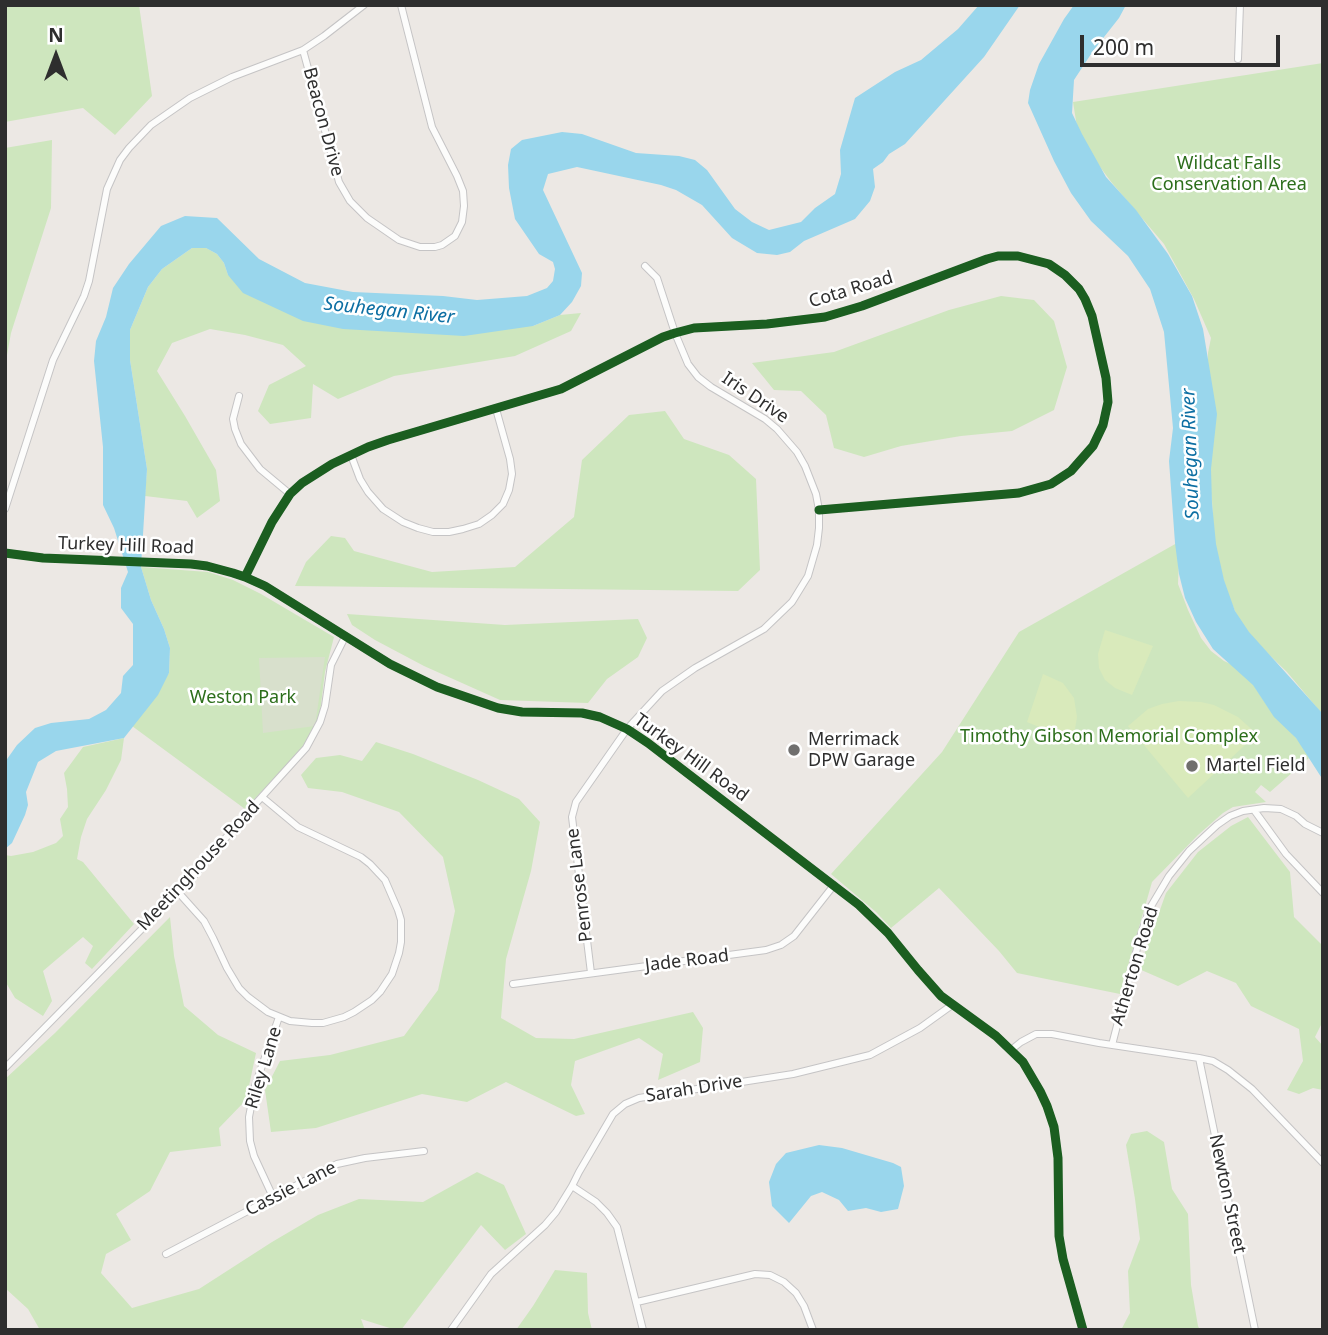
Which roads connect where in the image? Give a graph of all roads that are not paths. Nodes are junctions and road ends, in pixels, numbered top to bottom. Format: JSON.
{"nodes":[{"id":1,"x":364,"y":5,"type":"edge"},
{"id":2,"x":401,"y":5,"type":"edge"},
{"id":3,"x":1240,"y":5,"type":"edge"},
{"id":4,"x":303,"y":50,"type":"junction"},
{"id":5,"x":1238,"y":59,"type":"dead end"},
{"id":6,"x":645,"y":266,"type":"dead end"},
{"id":7,"x":675,"y":333,"type":"junction"},
{"id":8,"x":239,"y":396,"type":"dead end"},
{"id":9,"x":496,"y":409,"type":"junction"},
{"id":10,"x":351,"y":455,"type":"junction"},
{"id":11,"x":290,"y":494,"type":"junction"},
{"id":12,"x":5,"y":509,"type":"edge"},
{"id":13,"x":819,"y":510,"type":"junction"},
{"id":14,"x":5,"y":553,"type":"edge"},
{"id":15,"x":245,"y":577,"type":"junction"},
{"id":16,"x":345,"y":636,"type":"junction"},
{"id":17,"x":627,"y":729,"type":"junction"},
{"id":18,"x":262,"y":797,"type":"junction"},
{"id":19,"x":1254,"y":810,"type":"junction"},
{"id":20,"x":1323,"y":833,"type":"edge"},
{"id":21,"x":834,"y":885,"type":"junction"},
{"id":22,"x":178,"y":892,"type":"junction"},
{"id":23,"x":1323,"y":893,"type":"edge"},
{"id":24,"x":591,"y":974,"type":"junction"},
{"id":25,"x":513,"y":984,"type":"dead end"},
{"id":26,"x":952,"y":1005,"type":"junction"},
{"id":27,"x":279,"y":1017,"type":"junction"},
{"id":28,"x":1112,"y":1045,"type":"junction"},
{"id":29,"x":1011,"y":1049,"type":"junction"},
{"id":30,"x":1199,"y":1058,"type":"junction"},
{"id":31,"x":5,"y":1068,"type":"edge"},
{"id":32,"x":424,"y":1151,"type":"dead end"},
{"id":33,"x":1323,"y":1163,"type":"edge"},
{"id":34,"x":572,"y":1186,"type":"junction"},
{"id":35,"x":273,"y":1197,"type":"junction"},
{"id":36,"x":166,"y":1254,"type":"dead end"},
{"id":37,"x":637,"y":1302,"type":"junction"},
{"id":38,"x":451,"y":1330,"type":"edge"},
{"id":39,"x":643,"y":1330,"type":"edge"},
{"id":40,"x":813,"y":1330,"type":"edge"},
{"id":41,"x":1083,"y":1330,"type":"edge"},
{"id":42,"x":1255,"y":1330,"type":"edge"}],
"edges":[{"from":1,"to":4,"type":"street"},
{"from":2,"to":4,"type":"street","name":"Beacon Drive"},
{"from":3,"to":5,"type":"street"},
{"from":4,"to":12,"type":"street"},
{"from":6,"to":7,"type":"street","name":"Iris Drive"},
{"from":7,"to":9,"type":"street","name":"Cota Road"},
{"from":7,"to":13,"type":"street","name":"Iris Drive"},
{"from":7,"to":13,"type":"street","name":"Cota Road"},
{"from":8,"to":11,"type":"street"},
{"from":9,"to":10,"type":"street","name":"Cota Road"},
{"from":9,"to":10,"type":"street"},
{"from":10,"to":11,"type":"street","name":"Cota Road"},
{"from":11,"to":15,"type":"street","name":"Cota Road"},
{"from":13,"to":17,"type":"street","name":"Iris Drive"},
{"from":14,"to":15,"type":"street","name":"Turkey Hill Road"},
{"from":15,"to":16,"type":"street","name":"Turkey Hill Road"},
{"from":16,"to":17,"type":"street","name":"Turkey Hill Road"},
{"from":16,"to":18,"type":"street","name":"Meetinghouse Road"},
{"from":17,"to":21,"type":"street","name":"Turkey Hill Road"},
{"from":17,"to":24,"type":"street","name":"Penrose Lane"},
{"from":18,"to":22,"type":"street","name":"Meetinghouse Road"},
{"from":18,"to":27,"type":"street"},
{"from":19,"to":20,"type":"street"},
{"from":19,"to":23,"type":"street"},
{"from":19,"to":28,"type":"street","name":"Atherton Road"},
{"from":21,"to":24,"type":"street","name":"Jade Road"},
{"from":21,"to":26,"type":"street","name":"Turkey Hill Road"},
{"from":22,"to":27,"type":"street"},
{"from":22,"to":31,"type":"street","name":"Meetinghouse Road"},
{"from":24,"to":25,"type":"street","name":"Jade Road"},
{"from":26,"to":29,"type":"street","name":"Turkey Hill Road"},
{"from":26,"to":34,"type":"street","name":"Sarah Drive"},
{"from":27,"to":35,"type":"street","name":"Riley Lane"},
{"from":28,"to":29,"type":"street"},
{"from":28,"to":30,"type":"street"},
{"from":29,"to":41,"type":"street","name":"Turkey Hill Road"},
{"from":30,"to":33,"type":"street"},
{"from":30,"to":42,"type":"street","name":"Newton Street"},
{"from":32,"to":35,"type":"street","name":"Cassie Lane"},
{"from":34,"to":37,"type":"street"},
{"from":34,"to":38,"type":"street","name":"Sarah Drive"},
{"from":35,"to":36,"type":"street","name":"Cassie Lane"},
{"from":37,"to":39,"type":"street"},
{"from":37,"to":40,"type":"street"}]}
